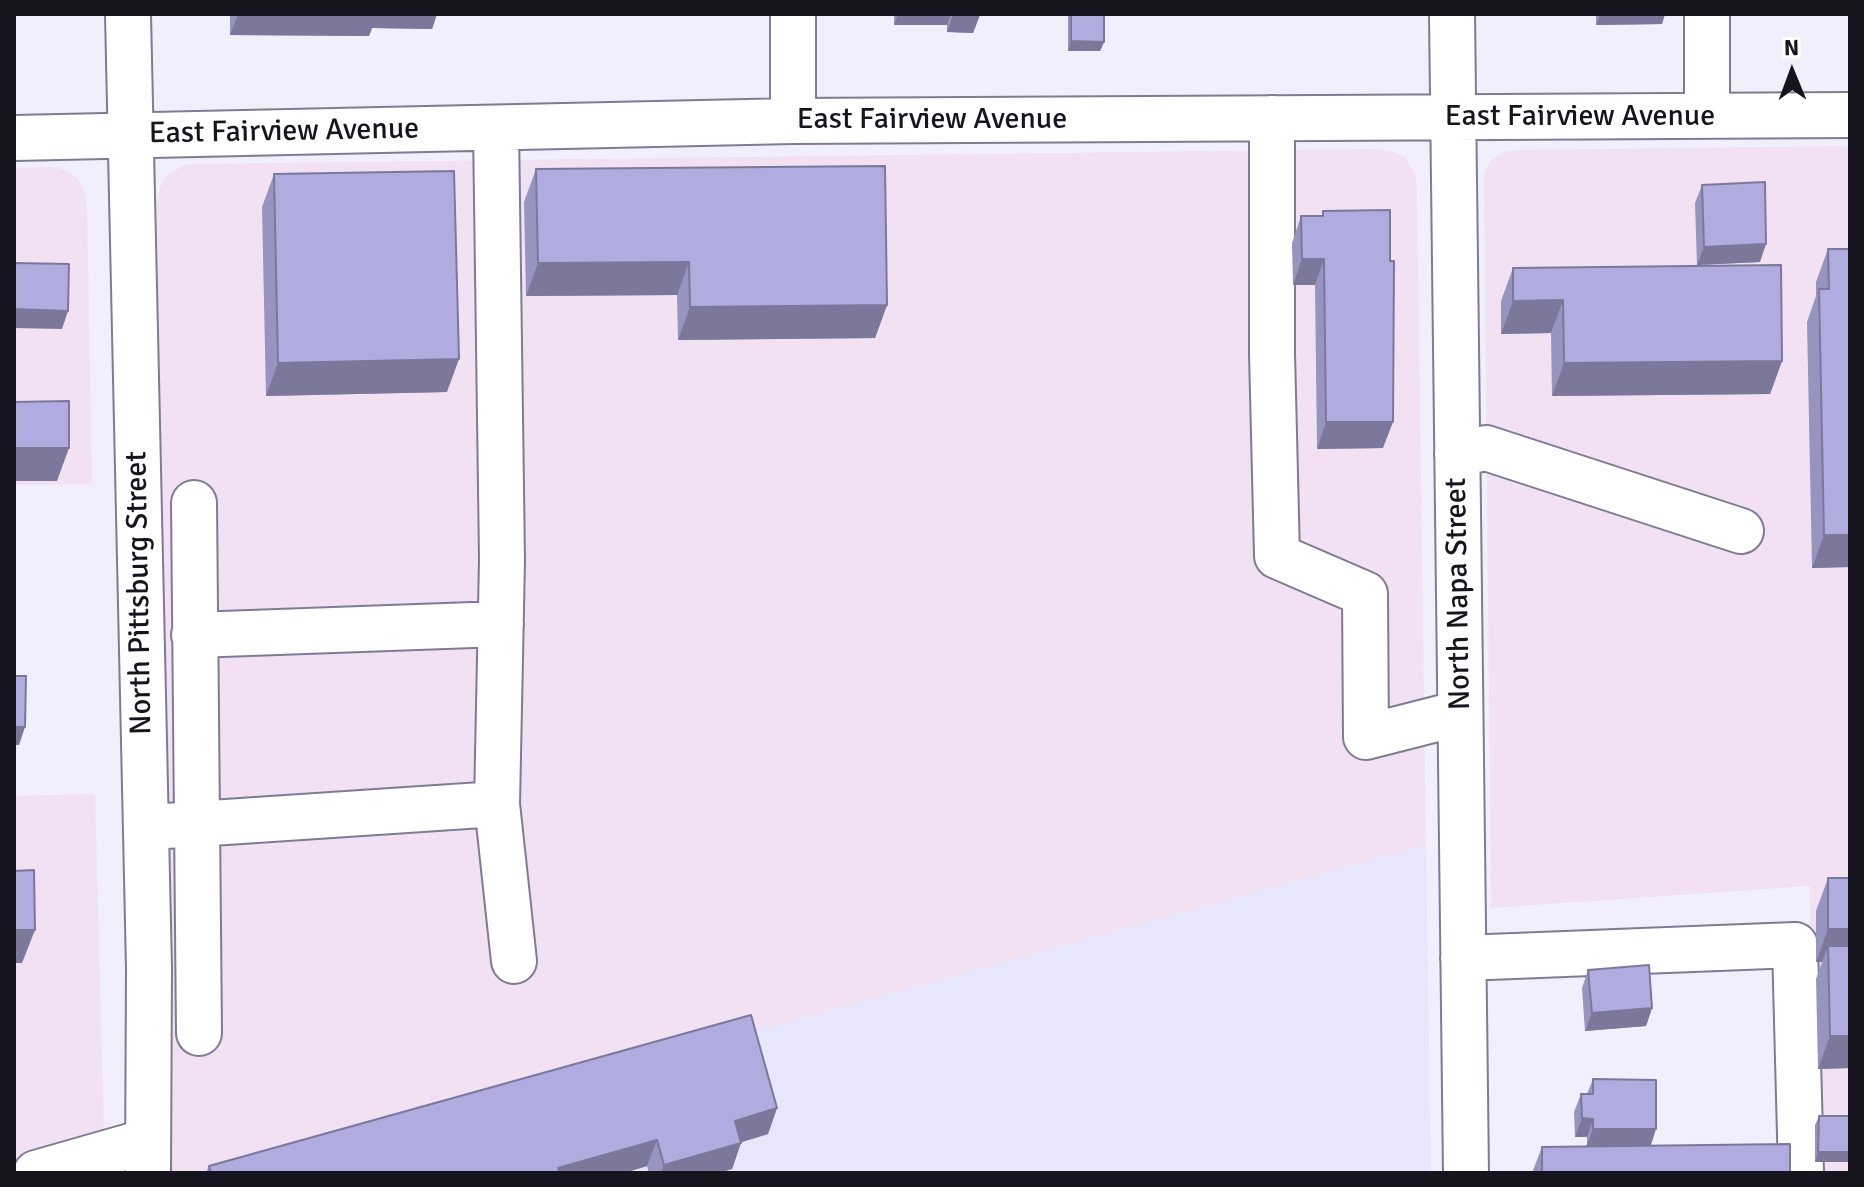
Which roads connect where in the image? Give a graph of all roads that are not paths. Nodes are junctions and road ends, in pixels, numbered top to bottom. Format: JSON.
{"nodes":[{"id":1,"x":128,"y":14,"type":"edge"},
{"id":2,"x":793,"y":14,"type":"edge"},
{"id":3,"x":1452,"y":14,"type":"edge"},
{"id":4,"x":1707,"y":14,"type":"edge"},
{"id":5,"x":1850,"y":115,"type":"edge"},
{"id":6,"x":1707,"y":116,"type":"junction"},
{"id":7,"x":1453,"y":117,"type":"junction"},
{"id":8,"x":1272,"y":118,"type":"junction"},
{"id":9,"x":793,"y":121,"type":"junction"},
{"id":10,"x":496,"y":128,"type":"junction"},
{"id":11,"x":130,"y":136,"type":"junction"},
{"id":12,"x":14,"y":138,"type":"edge"},
{"id":13,"x":1457,"y":454,"type":"junction"},
{"id":14,"x":194,"y":503,"type":"dead end"},
{"id":15,"x":1741,"y":531,"type":"dead end"},
{"id":16,"x":501,"y":624,"type":"junction"},
{"id":17,"x":194,"y":635,"type":"junction"},
{"id":18,"x":1460,"y":713,"type":"junction"},
{"id":19,"x":497,"y":804,"type":"junction"},
{"id":20,"x":196,"y":825,"type":"junction"},
{"id":21,"x":146,"y":827,"type":"junction"},
{"id":22,"x":1463,"y":958,"type":"junction"},
{"id":23,"x":514,"y":961,"type":"dead end"},
{"id":24,"x":199,"y":1033,"type":"dead end"},
{"id":25,"x":148,"y":1157,"type":"edge"},
{"id":26,"x":36,"y":1173,"type":"edge"},
{"id":27,"x":1466,"y":1173,"type":"edge"},
{"id":28,"x":1801,"y":1173,"type":"edge"}],
"edges":[{"from":1,"to":11,"type":"street","name":"North Pittsburg Street"},
{"from":2,"to":9,"type":"street"},
{"from":3,"to":7,"type":"street","name":"North Napa Street"},
{"from":4,"to":6,"type":"street"},
{"from":5,"to":6,"type":"street","name":"East Fairview Avenue"},
{"from":6,"to":7,"type":"street","name":"East Fairview Avenue"},
{"from":7,"to":8,"type":"street","name":"East Fairview Avenue"},
{"from":7,"to":13,"type":"street","name":"North Napa Street"},
{"from":8,"to":9,"type":"street","name":"East Fairview Avenue"},
{"from":8,"to":18,"type":"street"},
{"from":9,"to":10,"type":"street","name":"East Fairview Avenue"},
{"from":10,"to":11,"type":"street","name":"East Fairview Avenue"},
{"from":10,"to":16,"type":"street"},
{"from":11,"to":12,"type":"street","name":"East Fairview Avenue"},
{"from":11,"to":21,"type":"street","name":"North Pittsburg Street"},
{"from":13,"to":15,"type":"street"},
{"from":13,"to":18,"type":"street","name":"North Napa Street"},
{"from":14,"to":17,"type":"street"},
{"from":16,"to":17,"type":"street"},
{"from":16,"to":19,"type":"street"},
{"from":17,"to":20,"type":"street"},
{"from":18,"to":22,"type":"street","name":"North Napa Street"},
{"from":19,"to":20,"type":"street"},
{"from":19,"to":23,"type":"street"},
{"from":20,"to":21,"type":"street"},
{"from":20,"to":24,"type":"street"},
{"from":21,"to":25,"type":"street","name":"North Pittsburg Street"},
{"from":22,"to":27,"type":"street","name":"North Napa Street"},
{"from":22,"to":28,"type":"street"},
{"from":25,"to":26,"type":"street"}]}
